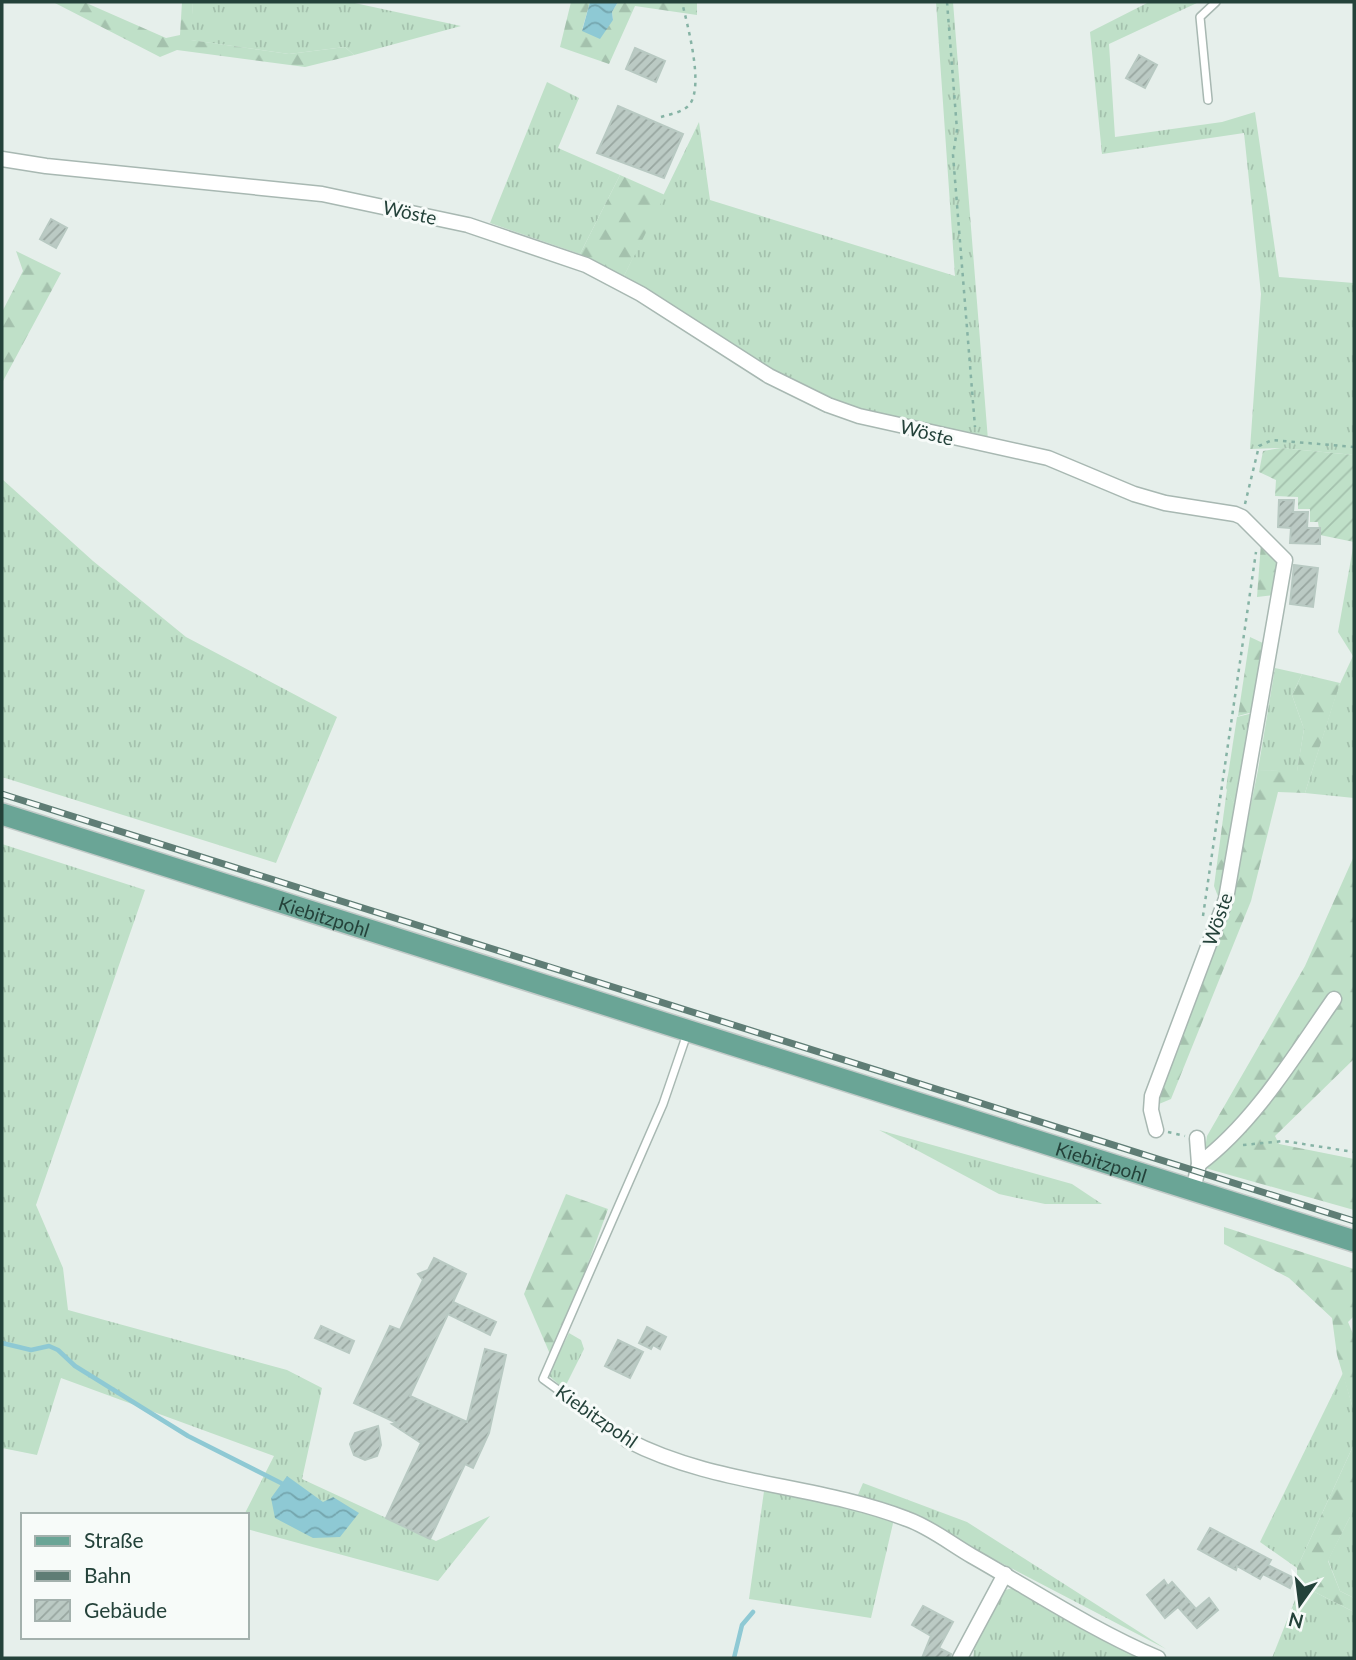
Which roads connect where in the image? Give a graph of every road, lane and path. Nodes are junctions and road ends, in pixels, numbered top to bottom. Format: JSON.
{"nodes":[{"id":1,"x":682,"y":2,"type":"edge"},
{"id":2,"x":947,"y":2,"type":"edge"},
{"id":3,"x":1216,"y":2,"type":"edge"},
{"id":4,"x":1208,"y":100,"type":"dead end"},
{"id":5,"x":661,"y":117,"type":"dead end"},
{"id":6,"x":2,"y":159,"type":"edge"},
{"id":7,"x":976,"y":444,"type":"junction"},
{"id":8,"x":1354,"y":447,"type":"edge"},
{"id":9,"x":1242,"y":517,"type":"junction"},
{"id":10,"x":2,"y":814,"type":"edge"},
{"id":11,"x":1334,"y":999,"type":"dead end"},
{"id":12,"x":688,"y":1031,"type":"junction"},
{"id":13,"x":1156,"y":1130,"type":"dead end"},
{"id":14,"x":1196,"y":1138,"type":"dead end"},
{"id":15,"x":1199,"y":1164,"type":"junction"},
{"id":16,"x":1191,"y":1197,"type":"junction"},
{"id":17,"x":1354,"y":1241,"type":"edge"},
{"id":18,"x":627,"y":1440,"type":"joint"},
{"id":19,"x":1005,"y":1574,"type":"junction"},
{"id":20,"x":960,"y":1658,"type":"edge"},
{"id":21,"x":1158,"y":1658,"type":"edge"}],
"edges":[{"from":1,"to":5,"type":"path"},
{"from":2,"to":7,"type":"path"},
{"from":3,"to":4,"type":"lane"},
{"from":6,"to":7,"type":"street","name":"Wöste"},
{"from":7,"to":9,"type":"street","name":"Wöste"},
{"from":8,"to":9,"type":"path"},
{"from":9,"to":13,"type":"street","name":"Wöste"},
{"from":10,"to":12,"type":"main road","name":"Kiebitzpohl"},
{"from":11,"to":15,"type":"street"},
{"from":12,"to":16,"type":"main road","name":"Kiebitzpohl"},
{"from":12,"to":18,"type":"lane","name":"Kiebitzpohl"},
{"from":14,"to":15,"type":"street"},
{"from":15,"to":16,"type":"street"},
{"from":16,"to":17,"type":"main road","name":"Kiebitzpohl"},
{"from":18,"to":19,"type":"street","name":"Kiebitzpohl"},
{"from":19,"to":20,"type":"street"},
{"from":19,"to":21,"type":"street","name":"Kiebitzpohl"}]}
